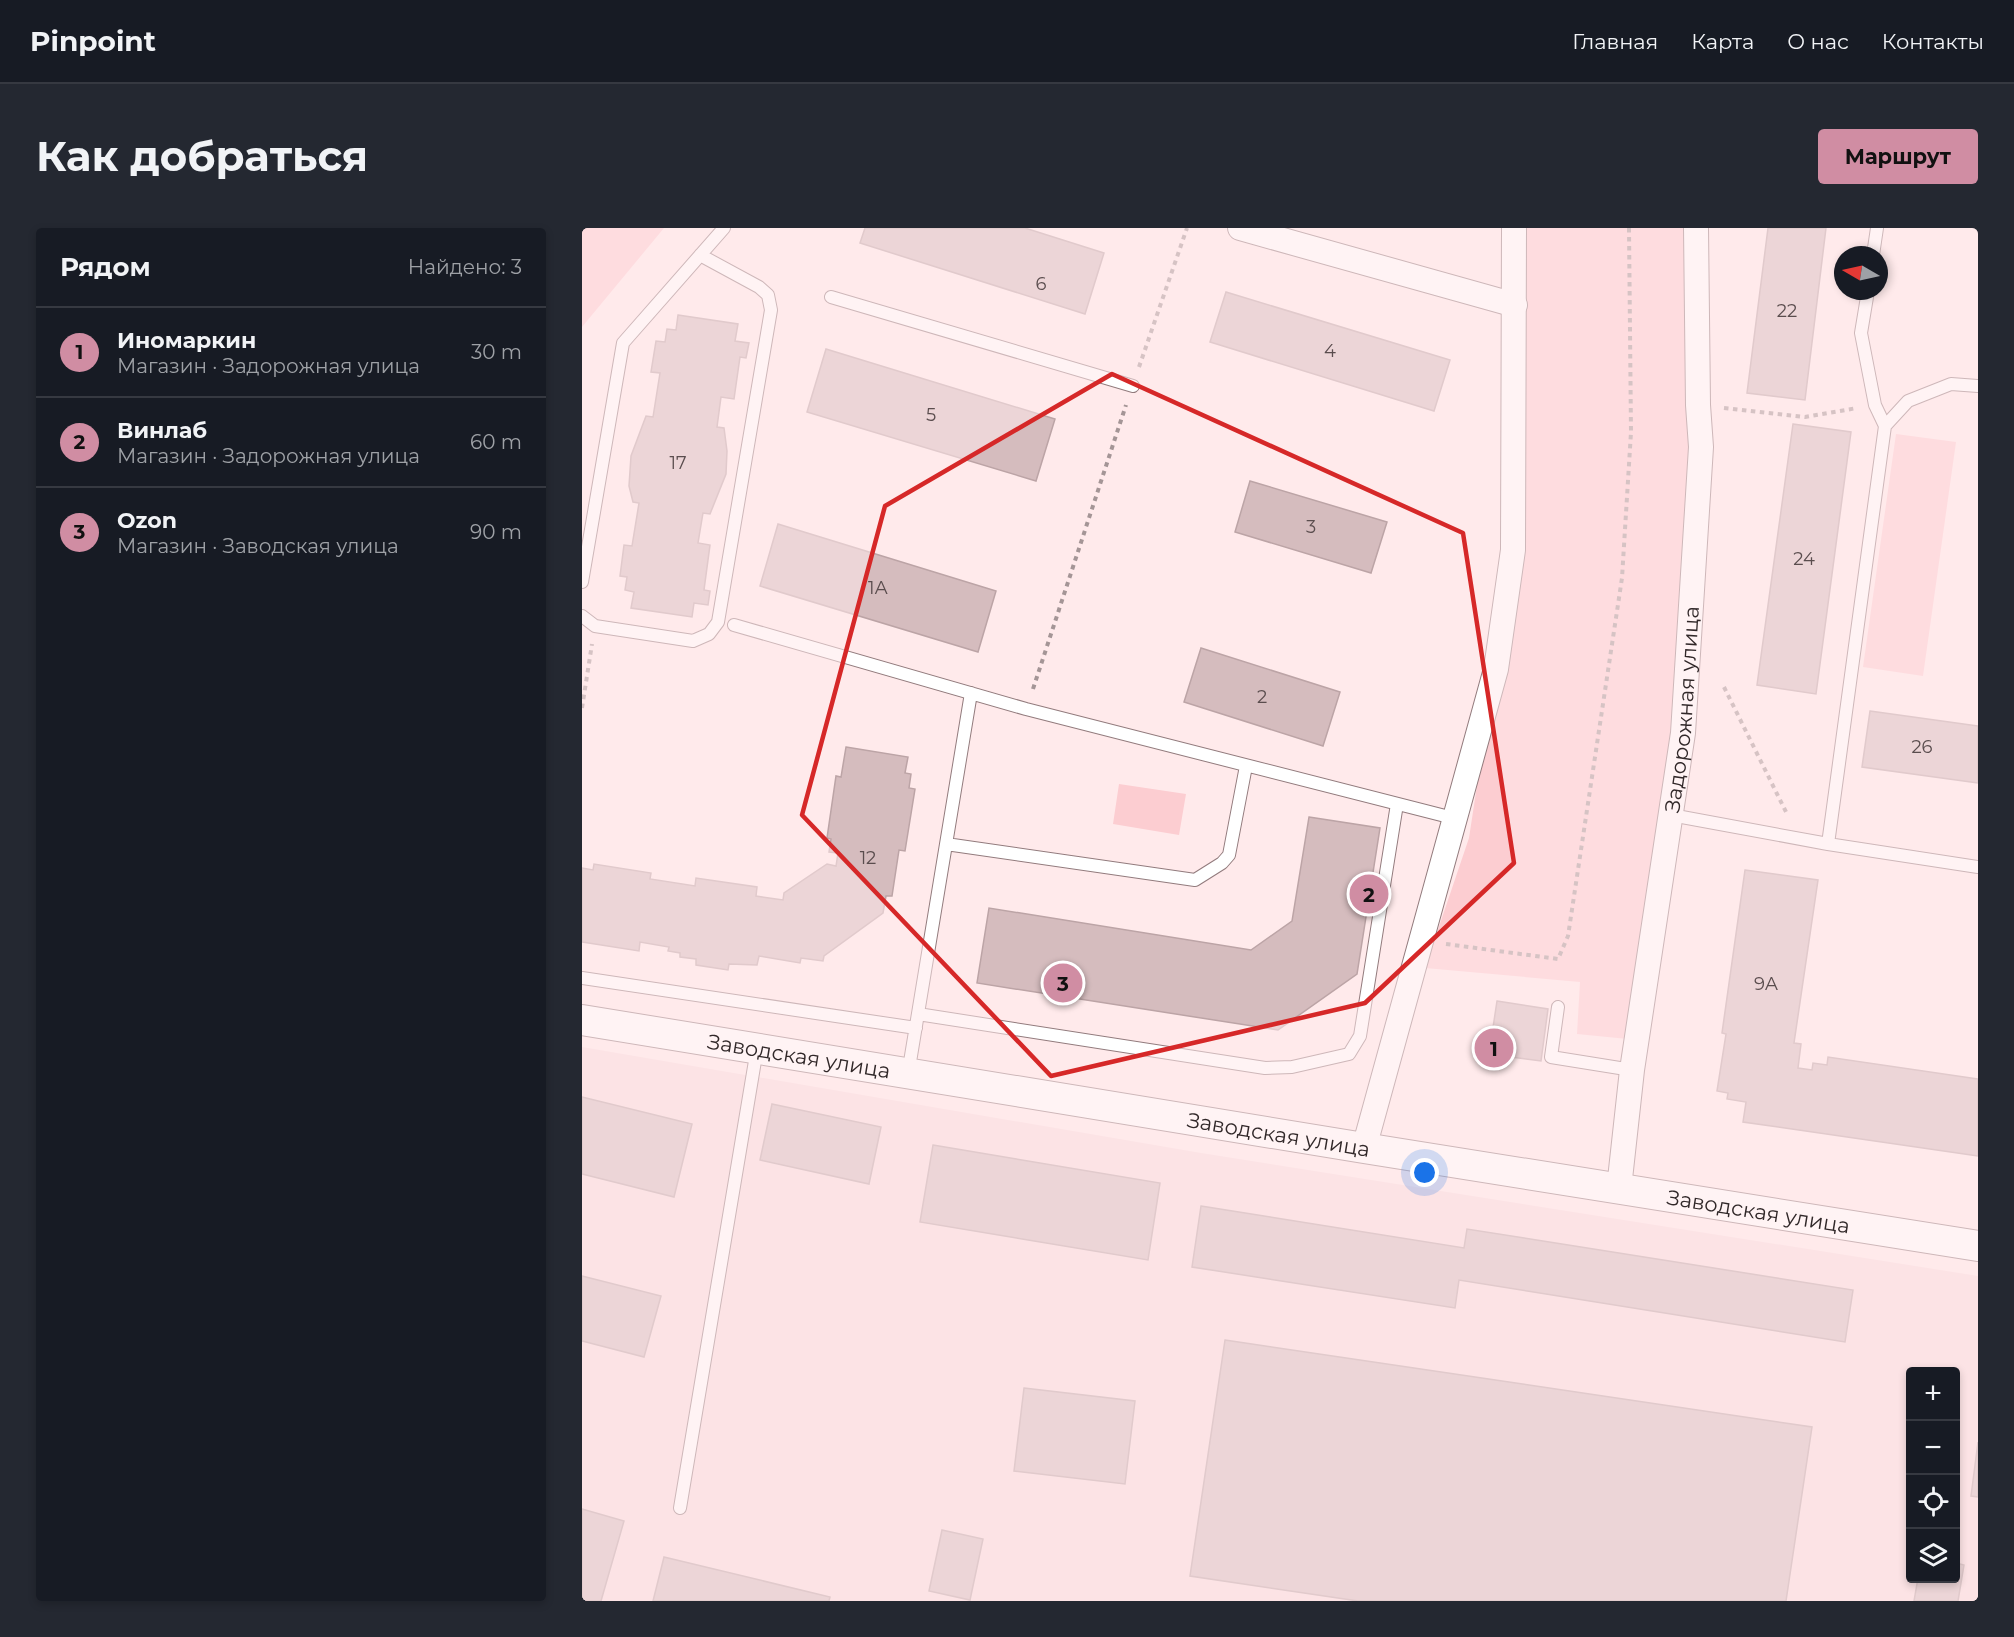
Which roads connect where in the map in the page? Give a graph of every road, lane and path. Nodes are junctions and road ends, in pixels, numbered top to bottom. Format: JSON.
{"nodes":[{"id":1,"x":724,"y":228,"type":"edge"},
{"id":2,"x":1187,"y":228,"type":"edge"},
{"id":3,"x":1240,"y":228,"type":"edge"},
{"id":4,"x":1514,"y":228,"type":"edge"},
{"id":5,"x":1629,"y":228,"type":"edge"},
{"id":6,"x":1696,"y":228,"type":"edge"},
{"id":7,"x":1877,"y":228,"type":"edge"},
{"id":8,"x":1874,"y":246,"type":"edge"},
{"id":9,"x":700,"y":255,"type":"junction"},
{"id":10,"x":831,"y":297,"type":"dead end"},
{"id":11,"x":1866,"y":300,"type":"edge"},
{"id":12,"x":1515,"y":306,"type":"junction"},
{"id":13,"x":1133,"y":386,"type":"junction"},
{"id":14,"x":1978,"y":386,"type":"edge"},
{"id":15,"x":1698,"y":405,"type":"junction"},
{"id":16,"x":1875,"y":405,"type":"junction"},
{"id":17,"x":1885,"y":426,"type":"junction"},
{"id":18,"x":582,"y":582,"type":"edge"},
{"id":19,"x":582,"y":616,"type":"edge"},
{"id":20,"x":734,"y":625,"type":"dead end"},
{"id":21,"x":595,"y":626,"type":"junction"},
{"id":22,"x":1724,"y":687,"type":"dead end"},
{"id":23,"x":970,"y":693,"type":"junction"},
{"id":24,"x":582,"y":708,"type":"edge"},
{"id":25,"x":1026,"y":710,"type":"junction"},
{"id":26,"x":1246,"y":766,"type":"junction"},
{"id":27,"x":1397,"y":804,"type":"junction"},
{"id":28,"x":1671,"y":815,"type":"junction"},
{"id":29,"x":1456,"y":819,"type":"junction"},
{"id":30,"x":1799,"y":838,"type":"junction"},
{"id":31,"x":946,"y":844,"type":"junction"},
{"id":32,"x":1828,"y":844,"type":"junction"},
{"id":33,"x":1978,"y":867,"type":"edge"},
{"id":34,"x":1421,"y":940,"type":"junction"},
{"id":35,"x":582,"y":978,"type":"edge"},
{"id":36,"x":1558,"y":1007,"type":"dead end"},
{"id":37,"x":918,"y":1014,"type":"junction"},
{"id":38,"x":582,"y":1020,"type":"edge"},
{"id":39,"x":916,"y":1028,"type":"junction"},
{"id":40,"x":757,"y":1049,"type":"junction"},
{"id":41,"x":1632,"y":1070,"type":"junction"},
{"id":42,"x":908,"y":1074,"type":"junction"},
{"id":43,"x":1364,"y":1148,"type":"junction"},
{"id":44,"x":1619,"y":1188,"type":"junction"},
{"id":45,"x":1978,"y":1246,"type":"edge"},
{"id":46,"x":680,"y":1508,"type":"dead end"}],
"edges":[{"from":1,"to":9,"type":"lane"},
{"from":2,"to":13,"type":"path"},
{"from":3,"to":12,"type":"street"},
{"from":4,"to":12,"type":"street"},
{"from":5,"to":34,"type":"path"},
{"from":6,"to":15,"type":"street","name":"Задорожная улица"},
{"from":7,"to":8,"type":"lane"},
{"from":9,"to":18,"type":"lane"},
{"from":9,"to":21,"type":"lane"},
{"from":10,"to":13,"type":"lane"},
{"from":11,"to":16,"type":"lane"},
{"from":12,"to":29,"type":"street"},
{"from":13,"to":25,"type":"path"},
{"from":14,"to":17,"type":"lane"},
{"from":15,"to":16,"type":"path"},
{"from":15,"to":28,"type":"street","name":"Задорожная улица"},
{"from":16,"to":17,"type":"lane"},
{"from":17,"to":32,"type":"lane"},
{"from":19,"to":21,"type":"lane"},
{"from":20,"to":23,"type":"lane"},
{"from":21,"to":24,"type":"path"},
{"from":22,"to":30,"type":"path"},
{"from":23,"to":25,"type":"lane"},
{"from":23,"to":31,"type":"lane"},
{"from":25,"to":26,"type":"lane"},
{"from":26,"to":27,"type":"lane"},
{"from":26,"to":31,"type":"lane"},
{"from":27,"to":29,"type":"lane"},
{"from":27,"to":37,"type":"lane"},
{"from":28,"to":30,"type":"lane"},
{"from":28,"to":41,"type":"street","name":"Задорожная улица"},
{"from":29,"to":34,"type":"street"},
{"from":30,"to":32,"type":"lane"},
{"from":31,"to":37,"type":"lane"},
{"from":32,"to":33,"type":"lane"},
{"from":34,"to":43,"type":"street"},
{"from":35,"to":39,"type":"lane"},
{"from":36,"to":41,"type":"lane"},
{"from":37,"to":39,"type":"lane"},
{"from":38,"to":40,"type":"street","name":"Заводская улица"},
{"from":39,"to":42,"type":"lane"},
{"from":40,"to":42,"type":"street","name":"Заводская улица"},
{"from":40,"to":46,"type":"lane"},
{"from":41,"to":44,"type":"street","name":"Задорожная улица"},
{"from":42,"to":43,"type":"street","name":"Заводская улица"},
{"from":43,"to":44,"type":"street","name":"Заводская улица"},
{"from":44,"to":45,"type":"street","name":"Заводская улица"}]}
